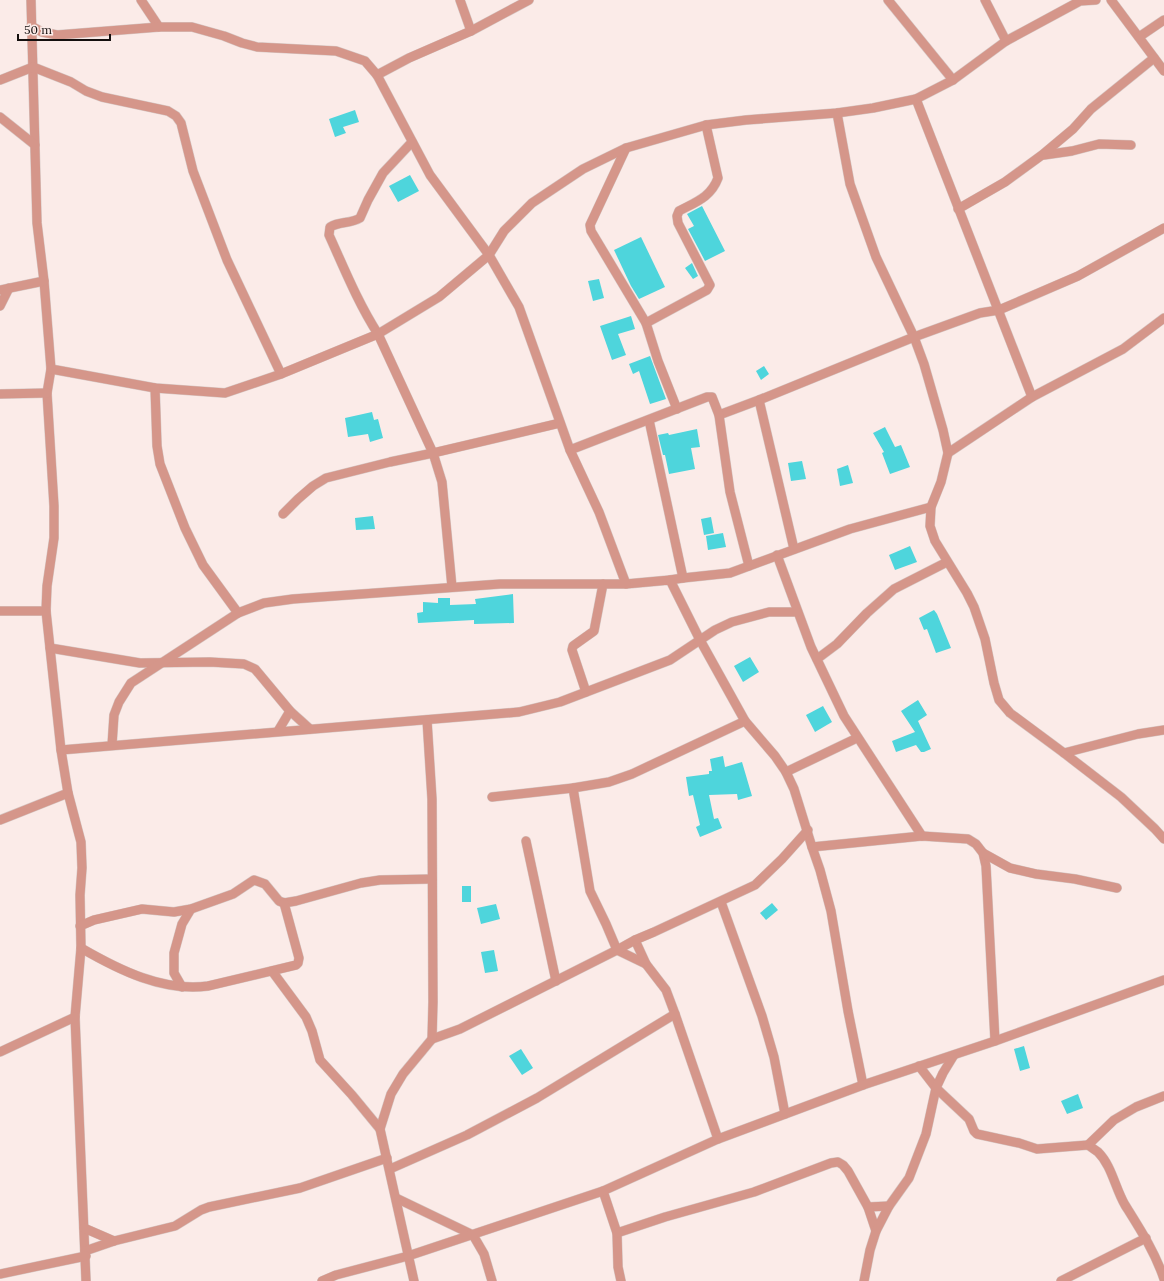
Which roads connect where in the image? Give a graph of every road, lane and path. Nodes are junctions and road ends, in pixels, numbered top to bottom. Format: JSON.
{"nodes":[{"id":1,"x":31,"y":0,"type":"edge"},
{"id":2,"x":141,"y":0,"type":"edge"},
{"id":3,"x":460,"y":0,"type":"edge"},
{"id":4,"x":529,"y":0,"type":"edge"},
{"id":5,"x":888,"y":0,"type":"edge"},
{"id":6,"x":985,"y":0,"type":"edge"},
{"id":7,"x":1097,"y":0,"type":"edge"},
{"id":8,"x":1111,"y":1,"type":"edge"},
{"id":9,"x":1164,"y":20,"type":"edge"},
{"id":10,"x":31,"y":26,"type":"junction"},
{"id":11,"x":159,"y":27,"type":"junction"},
{"id":12,"x":471,"y":32,"type":"junction"},
{"id":13,"x":1139,"y":37,"type":"junction"},
{"id":14,"x":1006,"y":41,"type":"junction"},
{"id":15,"x":1154,"y":58,"type":"junction"},
{"id":16,"x":33,"y":67,"type":"junction"},
{"id":17,"x":1164,"y":71,"type":"edge"},
{"id":18,"x":378,"y":75,"type":"junction"},
{"id":19,"x":0,"y":80,"type":"edge"},
{"id":20,"x":953,"y":80,"type":"junction"},
{"id":21,"x":916,"y":100,"type":"junction"},
{"id":22,"x":837,"y":113,"type":"junction"},
{"id":23,"x":0,"y":117,"type":"edge"},
{"id":24,"x":706,"y":126,"type":"junction"},
{"id":25,"x":412,"y":142,"type":"junction"},
{"id":26,"x":35,"y":145,"type":"junction"},
{"id":27,"x":1131,"y":145,"type":"dead end"},
{"id":28,"x":626,"y":148,"type":"junction"},
{"id":29,"x":1042,"y":155,"type":"junction"},
{"id":30,"x":958,"y":209,"type":"junction"},
{"id":31,"x":1164,"y":228,"type":"edge"},
{"id":32,"x":489,"y":255,"type":"junction"},
{"id":33,"x":44,"y":280,"type":"junction"},
{"id":34,"x":4,"y":289,"type":"edge"},
{"id":35,"x":0,"y":306,"type":"edge"},
{"id":36,"x":999,"y":310,"type":"junction"},
{"id":37,"x":1164,"y":318,"type":"edge"},
{"id":38,"x":646,"y":323,"type":"junction"},
{"id":39,"x":378,"y":334,"type":"junction"},
{"id":40,"x":914,"y":337,"type":"junction"},
{"id":41,"x":50,"y":370,"type":"junction"},
{"id":42,"x":281,"y":374,"type":"junction"},
{"id":43,"x":155,"y":388,"type":"junction"},
{"id":44,"x":47,"y":393,"type":"junction"},
{"id":45,"x":0,"y":394,"type":"edge"},
{"id":46,"x":1032,"y":397,"type":"junction"},
{"id":47,"x":759,"y":400,"type":"junction"},
{"id":48,"x":677,"y":409,"type":"junction"},
{"id":49,"x":718,"y":415,"type":"junction"},
{"id":50,"x":649,"y":420,"type":"junction"},
{"id":51,"x":560,"y":422,"type":"junction"},
{"id":52,"x":570,"y":450,"type":"junction"},
{"id":53,"x":948,"y":452,"type":"junction"},
{"id":54,"x":433,"y":453,"type":"junction"},
{"id":55,"x":931,"y":507,"type":"junction"},
{"id":56,"x":283,"y":514,"type":"dead end"},
{"id":57,"x":794,"y":549,"type":"junction"},
{"id":58,"x":777,"y":555,"type":"junction"},
{"id":59,"x":947,"y":562,"type":"junction"},
{"id":60,"x":749,"y":566,"type":"junction"},
{"id":61,"x":683,"y":578,"type":"junction"},
{"id":62,"x":670,"y":580,"type":"junction"},
{"id":63,"x":602,"y":584,"type":"junction"},
{"id":64,"x":626,"y":584,"type":"junction"},
{"id":65,"x":452,"y":587,"type":"junction"},
{"id":66,"x":46,"y":610,"type":"junction"},
{"id":67,"x":0,"y":611,"type":"edge"},
{"id":68,"x":797,"y":612,"type":"junction"},
{"id":69,"x":238,"y":613,"type":"junction"},
{"id":70,"x":700,"y":640,"type":"junction"},
{"id":71,"x":50,"y":648,"type":"junction"},
{"id":72,"x":817,"y":659,"type":"junction"},
{"id":73,"x":163,"y":662,"type":"junction"},
{"id":74,"x":586,"y":692,"type":"junction"},
{"id":75,"x":290,"y":711,"type":"junction"},
{"id":76,"x":427,"y":720,"type":"junction"},
{"id":77,"x":745,"y":721,"type":"junction"},
{"id":78,"x":310,"y":729,"type":"junction"},
{"id":79,"x":1164,"y":730,"type":"edge"},
{"id":80,"x":278,"y":731,"type":"junction"},
{"id":81,"x":857,"y":738,"type":"junction"},
{"id":82,"x":112,"y":745,"type":"junction"},
{"id":83,"x":61,"y":750,"type":"junction"},
{"id":84,"x":1064,"y":753,"type":"junction"},
{"id":85,"x":786,"y":772,"type":"junction"},
{"id":86,"x":573,"y":788,"type":"junction"},
{"id":87,"x":68,"y":794,"type":"junction"},
{"id":88,"x":492,"y":796,"type":"dead end"},
{"id":89,"x":0,"y":820,"type":"edge"},
{"id":90,"x":808,"y":830,"type":"junction"},
{"id":91,"x":922,"y":836,"type":"junction"},
{"id":92,"x":1164,"y":839,"type":"edge"},
{"id":93,"x":526,"y":841,"type":"dead end"},
{"id":94,"x":812,"y":847,"type":"junction"},
{"id":95,"x":983,"y":853,"type":"junction"},
{"id":96,"x":432,"y":879,"type":"junction"},
{"id":97,"x":1117,"y":888,"type":"dead end"},
{"id":98,"x":284,"y":902,"type":"junction"},
{"id":99,"x":721,"y":902,"type":"junction"},
{"id":100,"x":191,"y":909,"type":"junction"},
{"id":101,"x":80,"y":926,"type":"junction"},
{"id":102,"x":635,"y":940,"type":"junction"},
{"id":103,"x":81,"y":948,"type":"junction"},
{"id":104,"x":617,"y":950,"type":"junction"},
{"id":105,"x":646,"y":964,"type":"junction"},
{"id":106,"x":272,"y":971,"type":"junction"},
{"id":107,"x":1164,"y":980,"type":"edge"},
{"id":108,"x":556,"y":981,"type":"junction"},
{"id":109,"x":182,"y":987,"type":"junction"},
{"id":110,"x":675,"y":1014,"type":"junction"},
{"id":111,"x":75,"y":1017,"type":"junction"},
{"id":112,"x":432,"y":1039,"type":"junction"},
{"id":113,"x":995,"y":1041,"type":"junction"},
{"id":114,"x":0,"y":1052,"type":"edge"},
{"id":115,"x":954,"y":1055,"type":"junction"},
{"id":116,"x":919,"y":1066,"type":"junction"},
{"id":117,"x":863,"y":1084,"type":"junction"},
{"id":118,"x":936,"y":1088,"type":"junction"},
{"id":119,"x":1164,"y":1096,"type":"edge"},
{"id":120,"x":785,"y":1114,"type":"junction"},
{"id":121,"x":380,"y":1129,"type":"junction"},
{"id":122,"x":718,"y":1139,"type":"junction"},
{"id":123,"x":1088,"y":1145,"type":"junction"},
{"id":124,"x":387,"y":1158,"type":"junction"},
{"id":125,"x":390,"y":1169,"type":"junction"},
{"id":126,"x":603,"y":1191,"type":"junction"},
{"id":127,"x":396,"y":1198,"type":"junction"},
{"id":128,"x":889,"y":1206,"type":"junction"},
{"id":129,"x":868,"y":1207,"type":"junction"},
{"id":130,"x":84,"y":1228,"type":"junction"},
{"id":131,"x":876,"y":1231,"type":"junction"},
{"id":132,"x":617,"y":1233,"type":"junction"},
{"id":133,"x":473,"y":1235,"type":"junction"},
{"id":134,"x":1146,"y":1238,"type":"junction"},
{"id":135,"x":114,"y":1241,"type":"junction"},
{"id":136,"x":85,"y":1254,"type":"junction"},
{"id":137,"x":408,"y":1256,"type":"junction"},
{"id":138,"x":0,"y":1274,"type":"edge"},
{"id":139,"x":1164,"y":1279,"type":"edge"},
{"id":140,"x":86,"y":1281,"type":"edge"},
{"id":141,"x":322,"y":1281,"type":"edge"},
{"id":142,"x":414,"y":1281,"type":"edge"},
{"id":143,"x":492,"y":1281,"type":"edge"},
{"id":144,"x":621,"y":1281,"type":"edge"},
{"id":145,"x":864,"y":1281,"type":"edge"},
{"id":146,"x":1061,"y":1281,"type":"edge"}],
"edges":[{"from":1,"to":10,"type":"street"},
{"from":2,"to":11,"type":"street"},
{"from":3,"to":12,"type":"street"},
{"from":4,"to":12,"type":"street"},
{"from":5,"to":20,"type":"street"},
{"from":6,"to":14,"type":"street"},
{"from":7,"to":8,"type":"street"},
{"from":7,"to":14,"type":"street"},
{"from":8,"to":13,"type":"street"},
{"from":9,"to":13,"type":"street"},
{"from":10,"to":11,"type":"street"},
{"from":10,"to":16,"type":"street"},
{"from":11,"to":18,"type":"street"},
{"from":12,"to":18,"type":"street"},
{"from":13,"to":15,"type":"street"},
{"from":14,"to":20,"type":"street"},
{"from":15,"to":17,"type":"street"},
{"from":15,"to":29,"type":"street"},
{"from":16,"to":19,"type":"street"},
{"from":16,"to":26,"type":"street"},
{"from":16,"to":42,"type":"street"},
{"from":18,"to":25,"type":"street"},
{"from":20,"to":21,"type":"street"},
{"from":21,"to":22,"type":"street"},
{"from":21,"to":30,"type":"street"},
{"from":22,"to":24,"type":"street"},
{"from":22,"to":40,"type":"street"},
{"from":23,"to":26,"type":"street"},
{"from":24,"to":28,"type":"street"},
{"from":24,"to":38,"type":"street"},
{"from":25,"to":32,"type":"street"},
{"from":25,"to":39,"type":"street"},
{"from":26,"to":33,"type":"street"},
{"from":27,"to":29,"type":"street"},
{"from":28,"to":32,"type":"street"},
{"from":28,"to":38,"type":"street"},
{"from":29,"to":30,"type":"street"},
{"from":30,"to":36,"type":"street"},
{"from":31,"to":36,"type":"street"},
{"from":32,"to":39,"type":"street"},
{"from":32,"to":51,"type":"street"},
{"from":33,"to":34,"type":"street"},
{"from":33,"to":41,"type":"street"},
{"from":34,"to":35,"type":"street"},
{"from":36,"to":40,"type":"street"},
{"from":36,"to":46,"type":"street"},
{"from":37,"to":46,"type":"street"},
{"from":38,"to":48,"type":"street"},
{"from":39,"to":42,"type":"street"},
{"from":39,"to":54,"type":"street"},
{"from":40,"to":47,"type":"street"},
{"from":40,"to":53,"type":"street"},
{"from":41,"to":43,"type":"street"},
{"from":41,"to":44,"type":"street"},
{"from":42,"to":43,"type":"street"},
{"from":43,"to":69,"type":"street"},
{"from":44,"to":45,"type":"street"},
{"from":44,"to":66,"type":"street"},
{"from":46,"to":53,"type":"street"},
{"from":47,"to":49,"type":"street"},
{"from":47,"to":57,"type":"street"},
{"from":48,"to":49,"type":"street"},
{"from":48,"to":50,"type":"street"},
{"from":49,"to":60,"type":"street"},
{"from":50,"to":52,"type":"street"},
{"from":50,"to":61,"type":"street"},
{"from":51,"to":52,"type":"street"},
{"from":51,"to":54,"type":"street"},
{"from":52,"to":64,"type":"street"},
{"from":53,"to":55,"type":"street"},
{"from":54,"to":56,"type":"street"},
{"from":54,"to":65,"type":"street"},
{"from":55,"to":57,"type":"street"},
{"from":55,"to":59,"type":"street"},
{"from":57,"to":58,"type":"street"},
{"from":58,"to":60,"type":"street"},
{"from":58,"to":68,"type":"street"},
{"from":59,"to":72,"type":"street"},
{"from":59,"to":84,"type":"street"},
{"from":60,"to":61,"type":"street"},
{"from":61,"to":62,"type":"street"},
{"from":62,"to":64,"type":"street"},
{"from":62,"to":70,"type":"street"},
{"from":63,"to":64,"type":"street"},
{"from":63,"to":65,"type":"street"},
{"from":63,"to":74,"type":"street"},
{"from":65,"to":69,"type":"street"},
{"from":66,"to":67,"type":"street"},
{"from":66,"to":71,"type":"street"},
{"from":68,"to":70,"type":"street"},
{"from":68,"to":72,"type":"street"},
{"from":69,"to":73,"type":"street"},
{"from":70,"to":74,"type":"street"},
{"from":70,"to":77,"type":"street"},
{"from":71,"to":73,"type":"street"},
{"from":71,"to":83,"type":"street"},
{"from":72,"to":81,"type":"street"},
{"from":73,"to":75,"type":"street"},
{"from":73,"to":82,"type":"street"},
{"from":74,"to":76,"type":"street"},
{"from":75,"to":78,"type":"street"},
{"from":75,"to":80,"type":"street"},
{"from":76,"to":78,"type":"street"},
{"from":76,"to":96,"type":"street"},
{"from":77,"to":85,"type":"street"},
{"from":77,"to":86,"type":"street"},
{"from":78,"to":80,"type":"street"},
{"from":79,"to":84,"type":"street"},
{"from":80,"to":82,"type":"street"},
{"from":81,"to":85,"type":"street"},
{"from":81,"to":91,"type":"street"},
{"from":82,"to":83,"type":"street"},
{"from":83,"to":87,"type":"street"},
{"from":84,"to":92,"type":"street"},
{"from":85,"to":90,"type":"street"},
{"from":86,"to":88,"type":"street"},
{"from":86,"to":104,"type":"street"},
{"from":87,"to":89,"type":"street"},
{"from":87,"to":101,"type":"street"},
{"from":90,"to":94,"type":"street"},
{"from":90,"to":99,"type":"street"},
{"from":91,"to":94,"type":"street"},
{"from":91,"to":95,"type":"street"},
{"from":93,"to":108,"type":"street"},
{"from":94,"to":117,"type":"street"},
{"from":95,"to":97,"type":"street"},
{"from":95,"to":113,"type":"street"},
{"from":96,"to":98,"type":"street"},
{"from":96,"to":112,"type":"street"},
{"from":98,"to":100,"type":"street"},
{"from":98,"to":106,"type":"street"},
{"from":99,"to":102,"type":"street"},
{"from":99,"to":120,"type":"street"},
{"from":100,"to":101,"type":"street"},
{"from":100,"to":109,"type":"street"},
{"from":101,"to":103,"type":"street"},
{"from":102,"to":104,"type":"street"},
{"from":102,"to":105,"type":"street"},
{"from":103,"to":109,"type":"street"},
{"from":103,"to":111,"type":"street"},
{"from":104,"to":105,"type":"street"},
{"from":104,"to":108,"type":"street"},
{"from":105,"to":110,"type":"street"},
{"from":106,"to":109,"type":"street"},
{"from":106,"to":121,"type":"street"},
{"from":107,"to":113,"type":"street"},
{"from":108,"to":112,"type":"street"},
{"from":110,"to":122,"type":"street"},
{"from":110,"to":125,"type":"street"},
{"from":111,"to":114,"type":"street"},
{"from":111,"to":130,"type":"street"},
{"from":112,"to":121,"type":"street"},
{"from":113,"to":115,"type":"street"},
{"from":115,"to":116,"type":"street"},
{"from":115,"to":118,"type":"street"},
{"from":116,"to":117,"type":"street"},
{"from":116,"to":118,"type":"street"},
{"from":117,"to":120,"type":"street"},
{"from":118,"to":123,"type":"street"},
{"from":118,"to":128,"type":"street"},
{"from":119,"to":123,"type":"street"},
{"from":120,"to":122,"type":"street"},
{"from":121,"to":124,"type":"street"},
{"from":122,"to":126,"type":"street"},
{"from":123,"to":134,"type":"street"},
{"from":124,"to":125,"type":"street"},
{"from":124,"to":135,"type":"street"},
{"from":125,"to":127,"type":"street"},
{"from":126,"to":132,"type":"street"},
{"from":126,"to":133,"type":"street"},
{"from":127,"to":133,"type":"street"},
{"from":127,"to":137,"type":"street"},
{"from":128,"to":129,"type":"street"},
{"from":128,"to":131,"type":"street"},
{"from":129,"to":131,"type":"street"},
{"from":129,"to":132,"type":"street"},
{"from":130,"to":135,"type":"street"},
{"from":130,"to":136,"type":"street"},
{"from":131,"to":145,"type":"street"},
{"from":132,"to":144,"type":"street"},
{"from":133,"to":137,"type":"street"},
{"from":133,"to":143,"type":"street"},
{"from":134,"to":139,"type":"street"},
{"from":134,"to":146,"type":"street"},
{"from":135,"to":136,"type":"street"},
{"from":136,"to":138,"type":"street"},
{"from":136,"to":140,"type":"street"},
{"from":137,"to":141,"type":"street"},
{"from":137,"to":142,"type":"street"}]}
